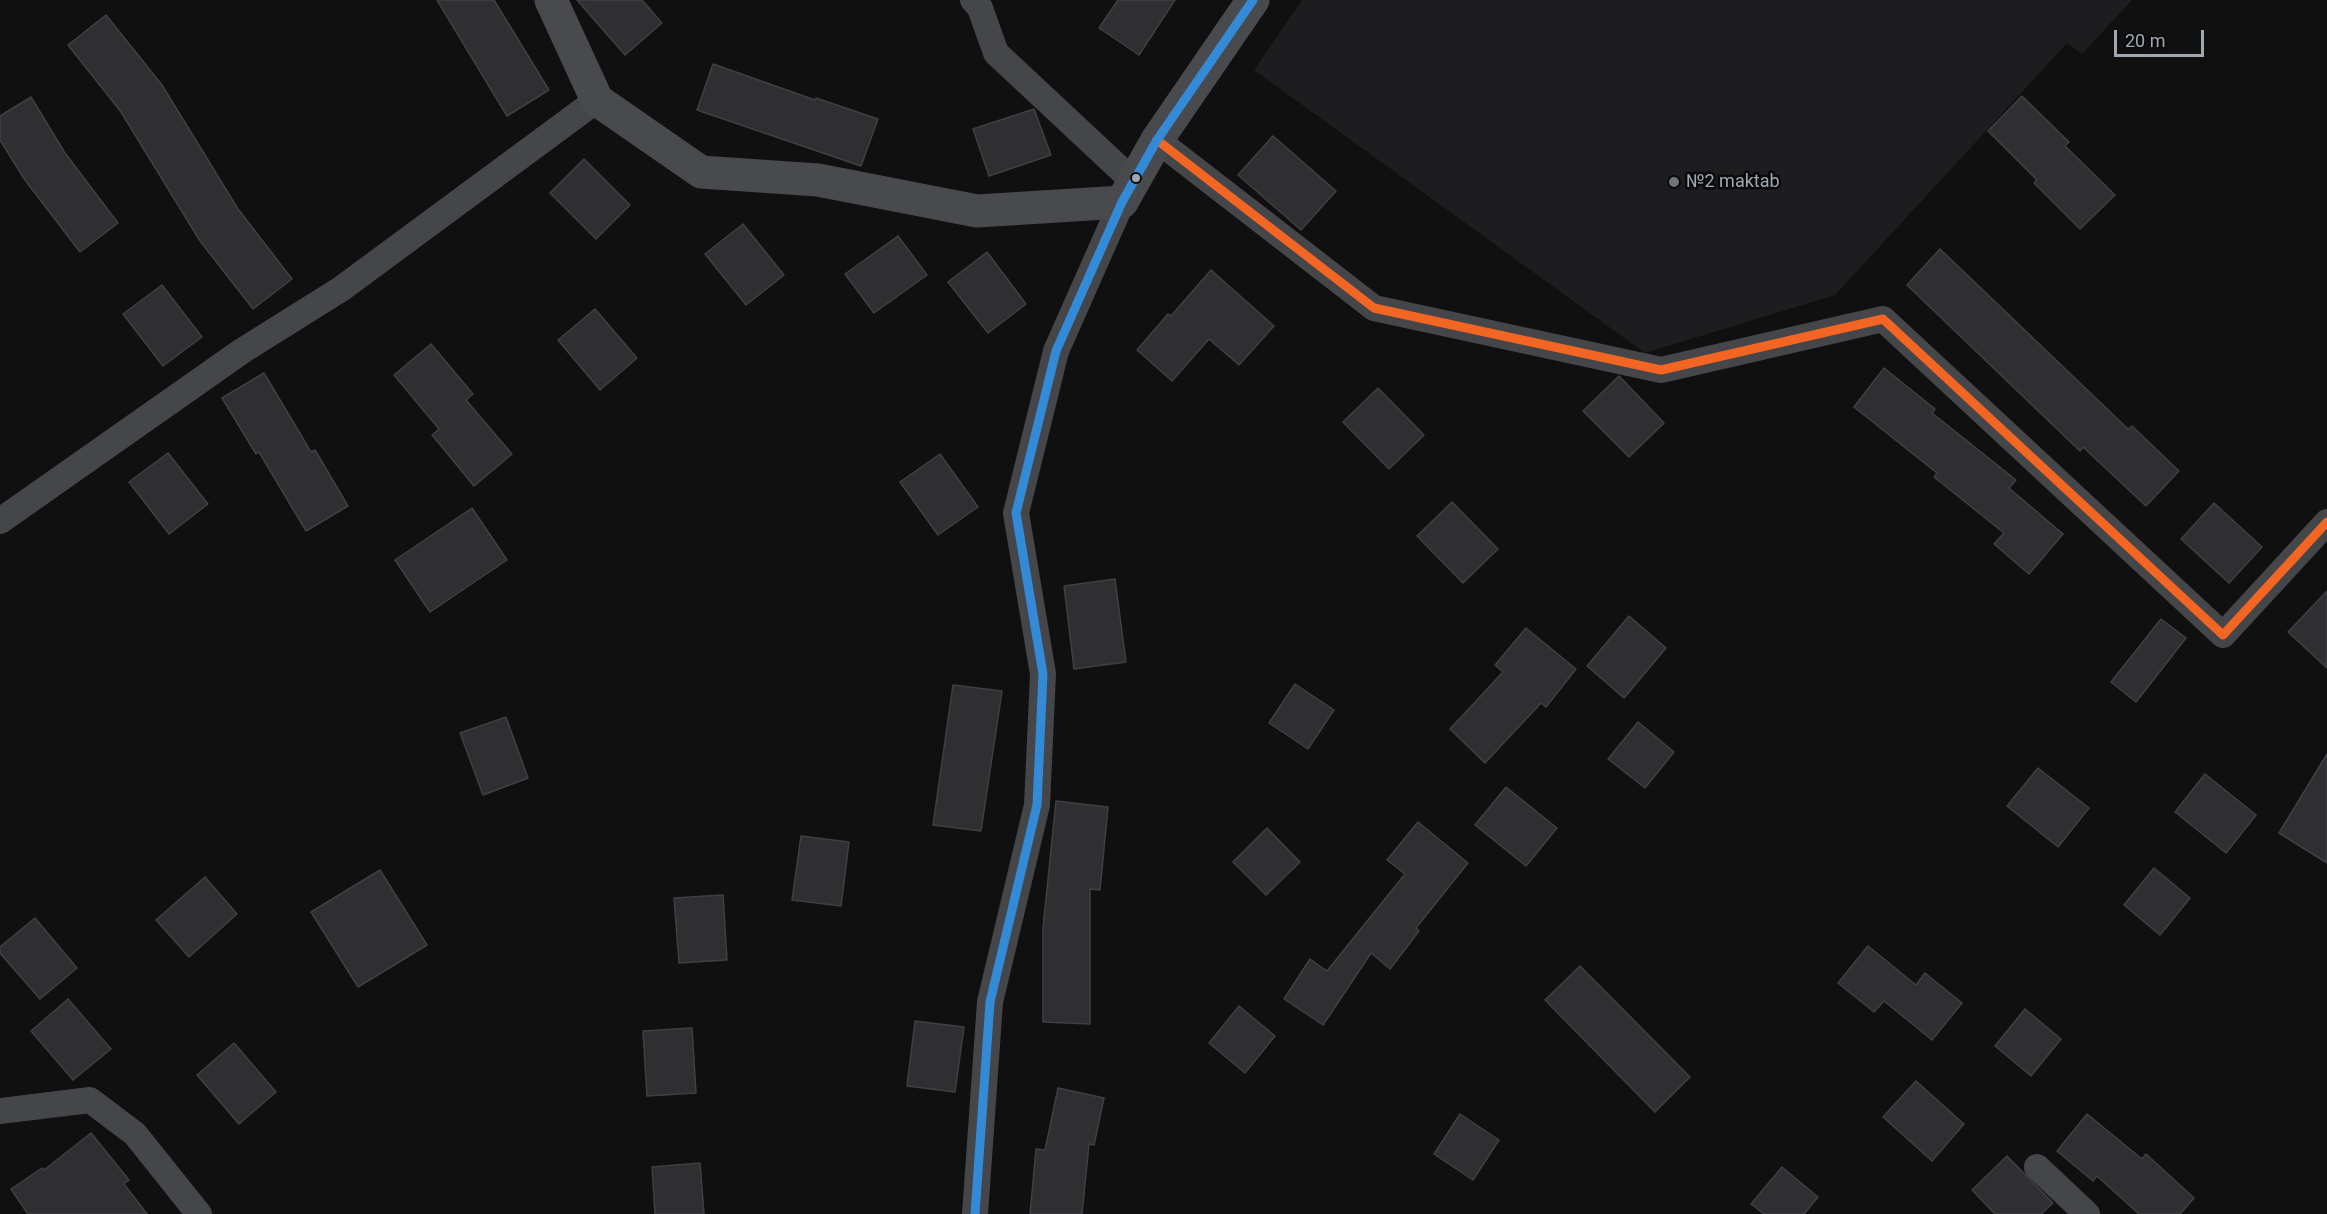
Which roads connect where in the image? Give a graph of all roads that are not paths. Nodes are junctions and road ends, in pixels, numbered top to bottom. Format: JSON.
{"nodes":[{"id":1,"x":550,"y":0,"type":"edge"},
{"id":2,"x":973,"y":0,"type":"edge"},
{"id":3,"x":1253,"y":0,"type":"edge"},
{"id":4,"x":597,"y":100,"type":"junction"},
{"id":5,"x":1157,"y":140,"type":"junction"},
{"id":6,"x":1128,"y":191,"type":"junction"},
{"id":7,"x":0,"y":521,"type":"edge"},
{"id":8,"x":2327,"y":522,"type":"edge"},
{"id":9,"x":0,"y":1112,"type":"edge"},
{"id":10,"x":2037,"y":1167,"type":"dead end"},
{"id":11,"x":199,"y":1214,"type":"edge"},
{"id":12,"x":975,"y":1214,"type":"edge"},
{"id":13,"x":2087,"y":1214,"type":"edge"}],
"edges":[{"from":1,"to":4,"type":"street"},
{"from":2,"to":6,"type":"street"},
{"from":3,"to":5,"type":"street"},
{"from":4,"to":6,"type":"street"},
{"from":4,"to":7,"type":"street"},
{"from":5,"to":6,"type":"street"},
{"from":5,"to":8,"type":"street"},
{"from":6,"to":12,"type":"street"},
{"from":9,"to":11,"type":"street"},
{"from":10,"to":13,"type":"street"}]}
